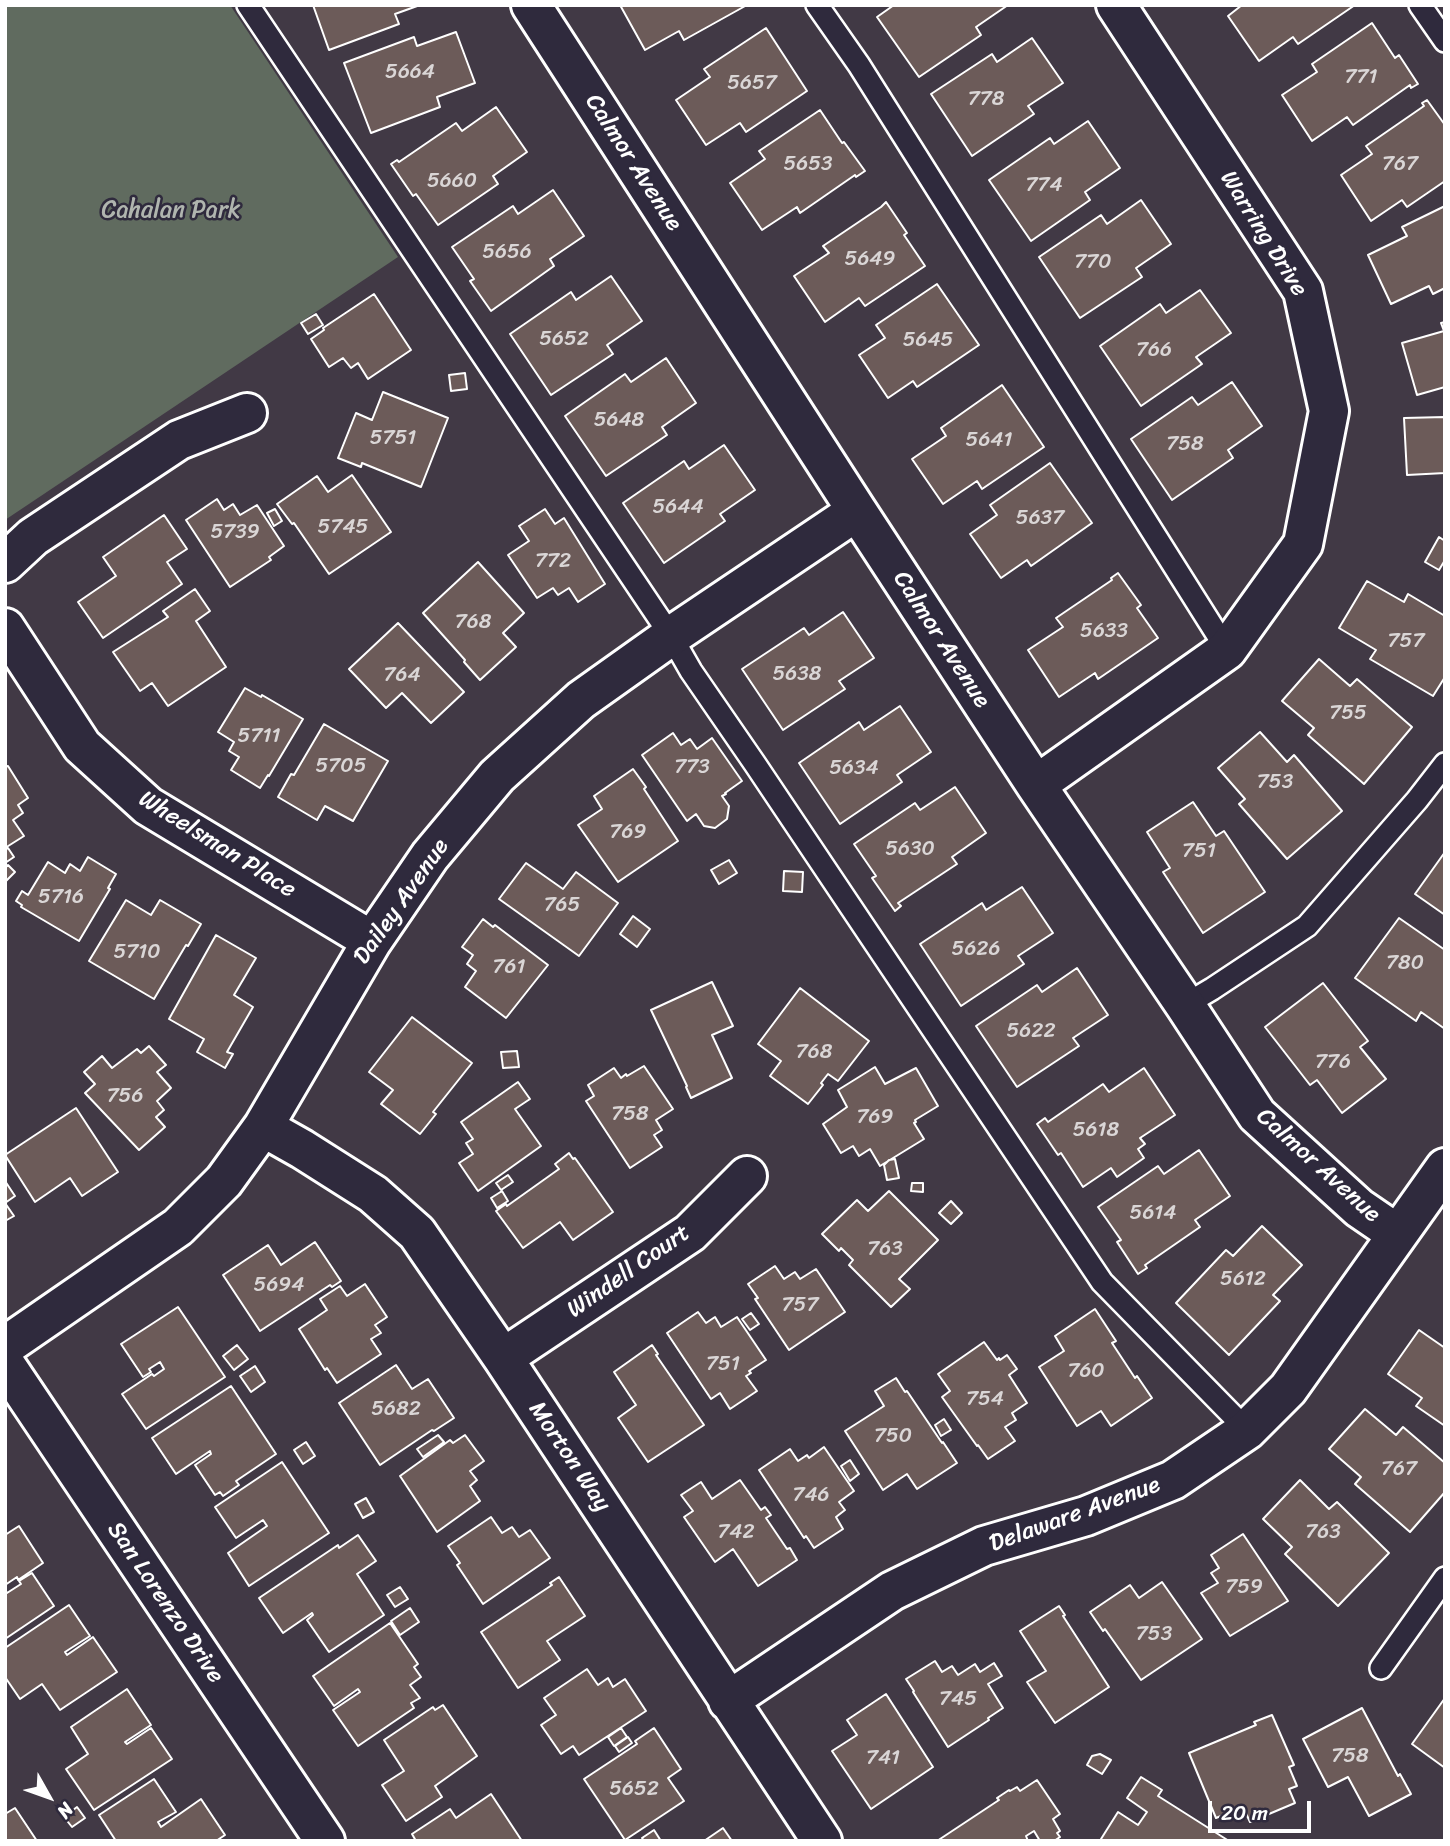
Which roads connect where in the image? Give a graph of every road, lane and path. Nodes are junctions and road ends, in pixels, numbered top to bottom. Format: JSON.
{"nodes":[{"id":1,"x":248,"y":5,"type":"edge"},
{"id":2,"x":531,"y":5,"type":"edge"},
{"id":3,"x":817,"y":5,"type":"edge"},
{"id":4,"x":1116,"y":5,"type":"edge"},
{"id":5,"x":1420,"y":5,"type":"edge"},
{"id":6,"x":1445,"y":41,"type":"edge"},
{"id":7,"x":247,"y":413,"type":"dead end"},
{"id":8,"x":857,"y":511,"type":"junction"},
{"id":9,"x":5,"y":563,"type":"edge"},
{"id":10,"x":5,"y":628,"type":"edge"},
{"id":11,"x":671,"y":636,"type":"junction"},
{"id":12,"x":1227,"y":650,"type":"junction"},
{"id":13,"x":1445,"y":764,"type":"edge"},
{"id":14,"x":1037,"y":785,"type":"junction"},
{"id":15,"x":372,"y":941,"type":"junction"},
{"id":16,"x":1185,"y":1005,"type":"junction"},
{"id":17,"x":263,"y":1127,"type":"junction"},
{"id":18,"x":1445,"y":1168,"type":"edge"},
{"id":19,"x":747,"y":1176,"type":"dead end"},
{"id":20,"x":1397,"y":1234,"type":"junction"},
{"id":21,"x":5,"y":1346,"type":"edge"},
{"id":22,"x":503,"y":1358,"type":"junction"},
{"id":23,"x":5,"y":1364,"type":"edge"},
{"id":24,"x":1247,"y":1430,"type":"junction"},
{"id":25,"x":1445,"y":1578,"type":"edge"},
{"id":26,"x":1381,"y":1668,"type":"dead end"},
{"id":27,"x":728,"y":1701,"type":"junction"},
{"id":28,"x":325,"y":1841,"type":"edge"},
{"id":29,"x":822,"y":1841,"type":"edge"}],
"edges":[{"from":1,"to":11,"type":"lane"},
{"from":2,"to":8,"type":"street","name":"Calmor Avenue"},
{"from":3,"to":12,"type":"lane"},
{"from":4,"to":12,"type":"street","name":"Warring Drive"},
{"from":5,"to":6,"type":"lane"},
{"from":7,"to":9,"type":"street"},
{"from":8,"to":11,"type":"street","name":"Dailey Avenue"},
{"from":8,"to":14,"type":"street","name":"Calmor Avenue"},
{"from":10,"to":15,"type":"street","name":"Wheelsman Place"},
{"from":11,"to":15,"type":"street","name":"Dailey Avenue"},
{"from":11,"to":24,"type":"lane"},
{"from":12,"to":14,"type":"street","name":"Warring Drive"},
{"from":13,"to":16,"type":"lane"},
{"from":14,"to":16,"type":"street","name":"Calmor Avenue"},
{"from":15,"to":17,"type":"street","name":"Dailey Avenue"},
{"from":16,"to":20,"type":"street","name":"Calmor Avenue"},
{"from":17,"to":21,"type":"street","name":"Dailey Avenue"},
{"from":17,"to":22,"type":"street","name":"Morton Way"},
{"from":18,"to":20,"type":"street","name":"Delaware Avenue"},
{"from":19,"to":22,"type":"street","name":"Windell Court"},
{"from":20,"to":24,"type":"street","name":"Delaware Avenue"},
{"from":22,"to":27,"type":"street","name":"Morton Way"},
{"from":23,"to":28,"type":"street","name":"San Lorenzo Drive"},
{"from":24,"to":27,"type":"street","name":"Delaware Avenue"},
{"from":25,"to":26,"type":"lane"},
{"from":27,"to":29,"type":"street","name":"Morton Way"}]}
